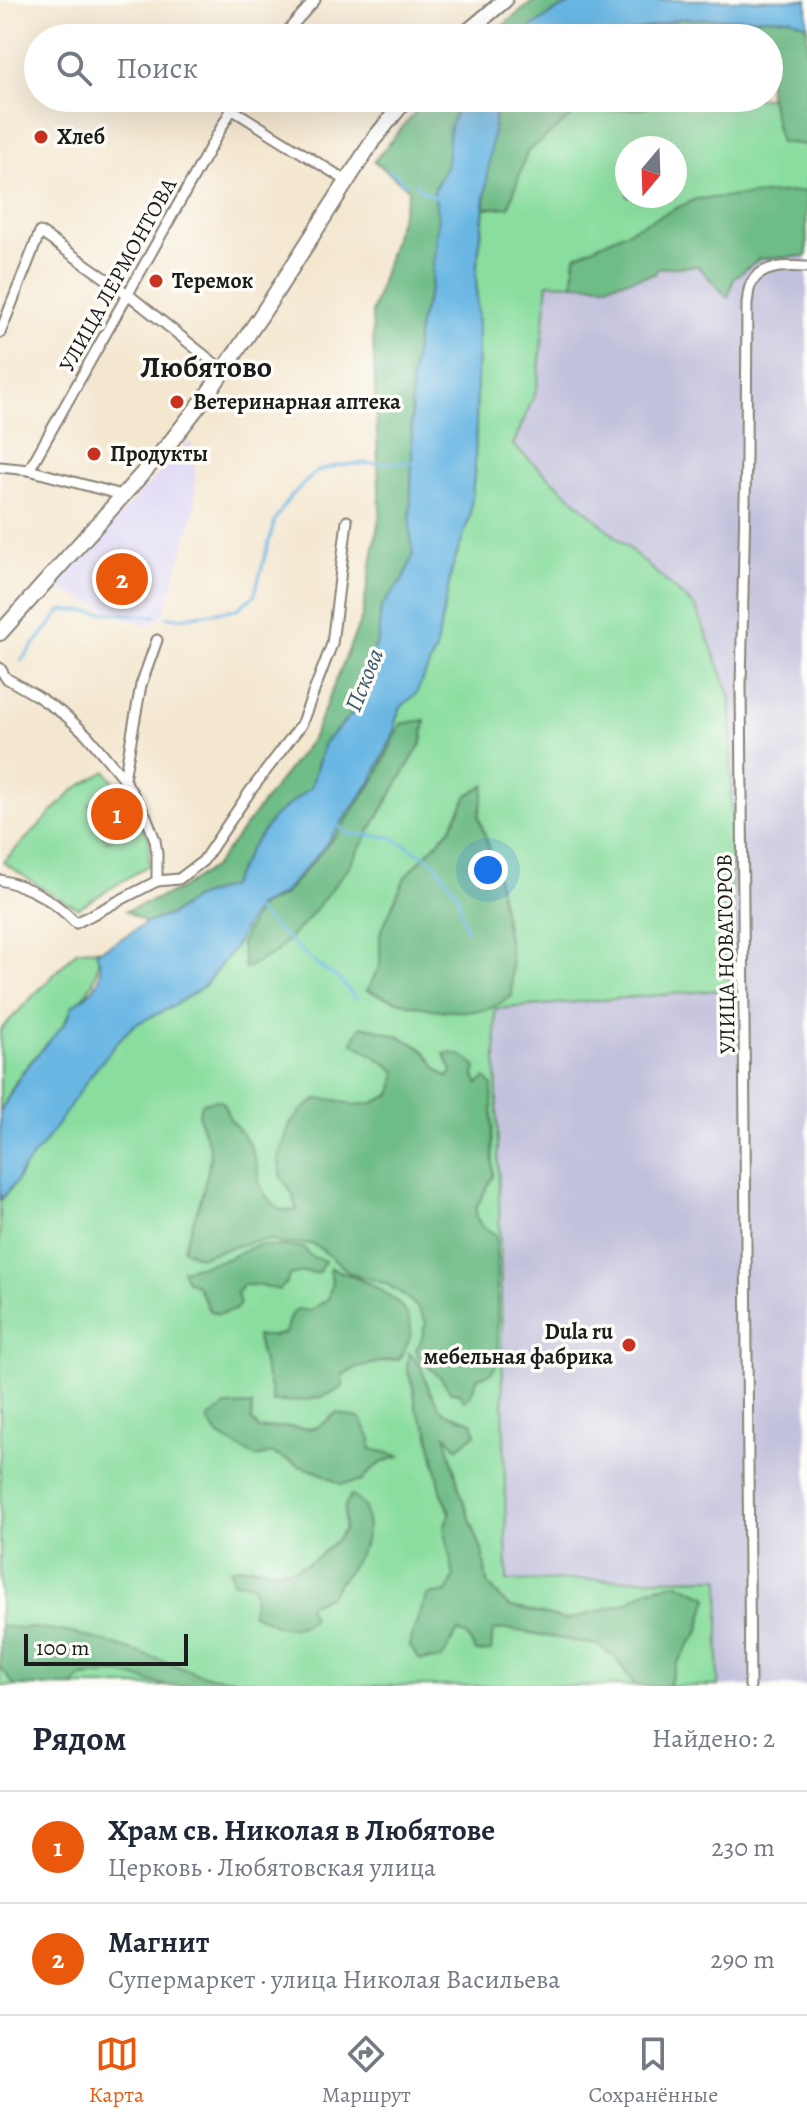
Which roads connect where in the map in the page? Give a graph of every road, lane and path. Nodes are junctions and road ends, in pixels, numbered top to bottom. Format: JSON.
{"nodes":[{"id":1,"x":315,"y":0,"type":"edge"},
{"id":2,"x":505,"y":0,"type":"edge"},
{"id":3,"x":294,"y":24,"type":"edge"},
{"id":4,"x":477,"y":24,"type":"edge"},
{"id":5,"x":228,"y":112,"type":"edge"},
{"id":6,"x":236,"y":112,"type":"edge"},
{"id":7,"x":396,"y":112,"type":"edge"},
{"id":8,"x":347,"y":181,"type":"junction"},
{"id":9,"x":807,"y":267,"type":"edge"},
{"id":10,"x":129,"y":295,"type":"junction"},
{"id":11,"x":0,"y":333,"type":"edge"},
{"id":12,"x":224,"y":371,"type":"junction"},
{"id":13,"x":0,"y":467,"type":"edge"},
{"id":14,"x":29,"y":470,"type":"junction"},
{"id":15,"x":122,"y":495,"type":"junction"},
{"id":16,"x":347,"y":521,"type":"dead end"},
{"id":17,"x":0,"y":633,"type":"edge"},
{"id":18,"x":157,"y":640,"type":"dead end"},
{"id":19,"x":0,"y":668,"type":"edge"},
{"id":20,"x":124,"y":779,"type":"junction"},
{"id":21,"x":0,"y":880,"type":"edge"},
{"id":22,"x":157,"y":881,"type":"junction"},
{"id":23,"x":750,"y":1686,"type":"edge"}],
"edges":[{"from":1,"to":3,"type":"street"},
{"from":2,"to":4,"type":"main road"},
{"from":5,"to":10,"type":"street","name":"УЛИЦА ЛЕРМОНТОВА"},
{"from":6,"to":8,"type":"street"},
{"from":7,"to":8,"type":"main road"},
{"from":8,"to":12,"type":"main road"},
{"from":9,"to":23,"type":"street","name":"УЛИЦА НОВАТОРОВ"},
{"from":10,"to":11,"type":"street"},
{"from":10,"to":12,"type":"street"},
{"from":10,"to":14,"type":"street","name":"УЛИЦА ЛЕРМОНТОВА"},
{"from":12,"to":15,"type":"main road"},
{"from":13,"to":14,"type":"street"},
{"from":14,"to":15,"type":"street"},
{"from":15,"to":17,"type":"main road"},
{"from":16,"to":22,"type":"street"},
{"from":18,"to":20,"type":"street"},
{"from":19,"to":20,"type":"street"},
{"from":20,"to":22,"type":"street"},
{"from":21,"to":22,"type":"street"}]}
